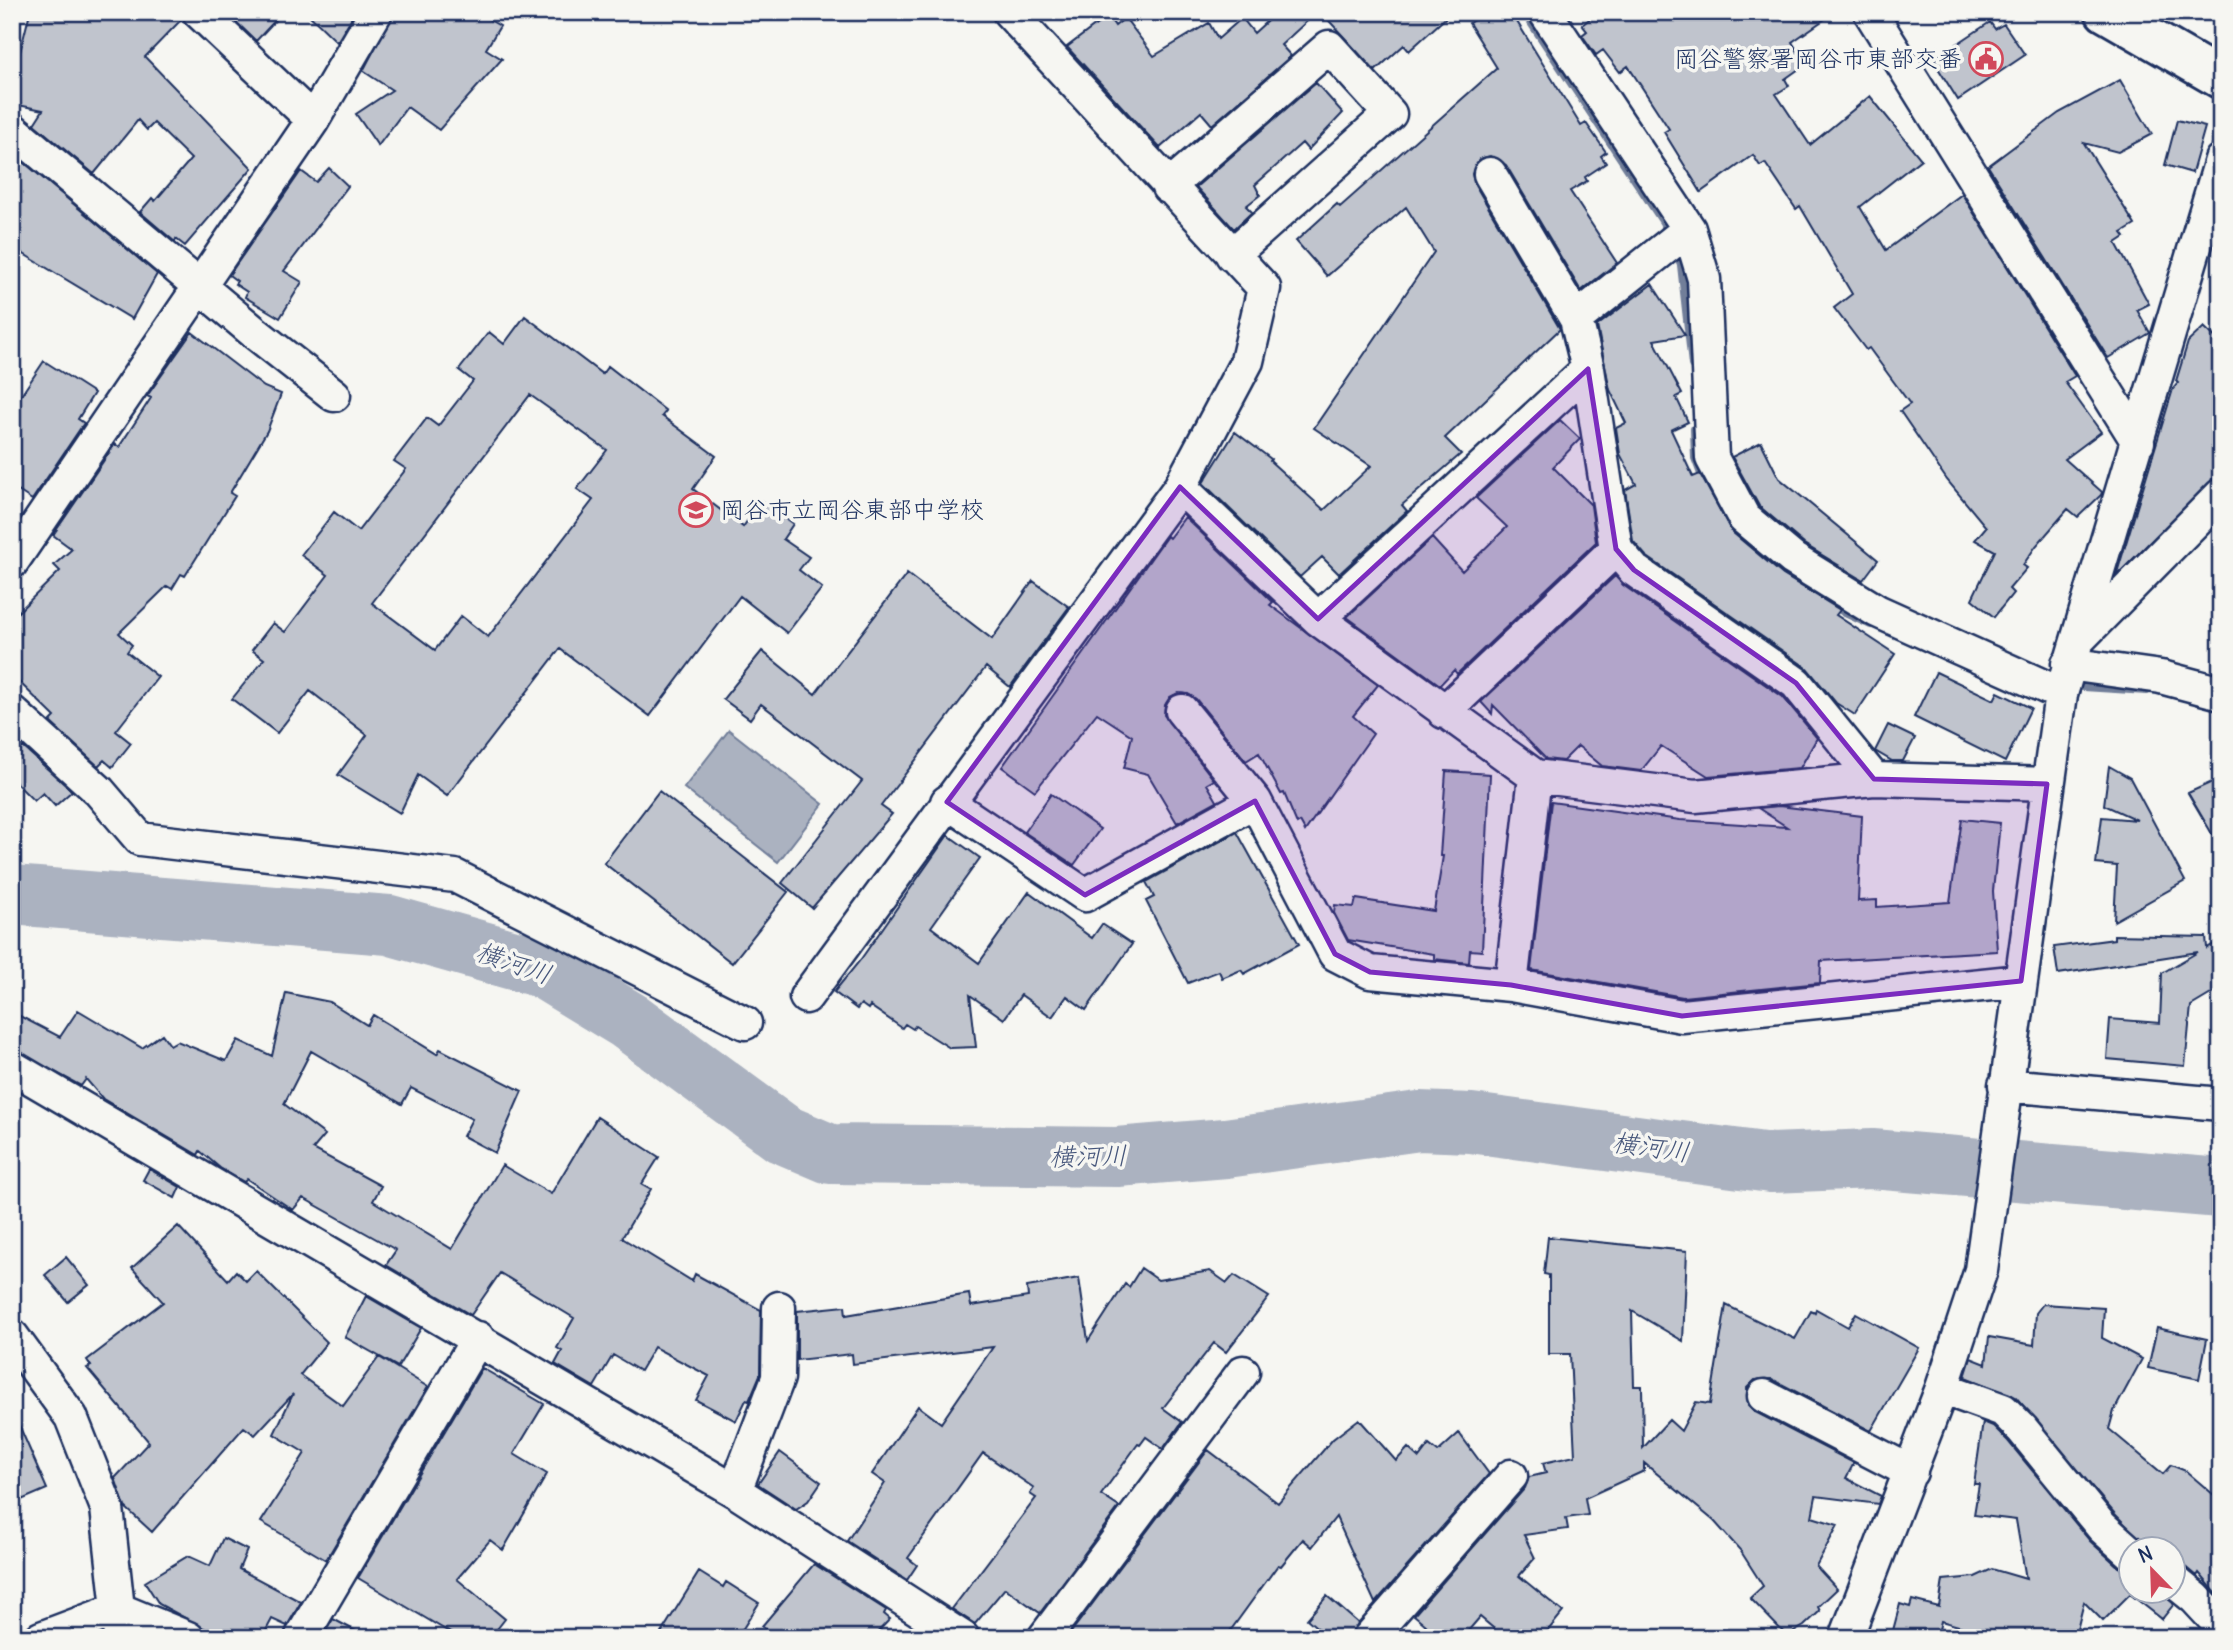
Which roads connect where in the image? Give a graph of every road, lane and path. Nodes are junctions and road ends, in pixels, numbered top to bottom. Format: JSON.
{"nodes":[{"id":1,"x":199,"y":12,"type":"edge"},
{"id":2,"x":376,"y":12,"type":"edge"},
{"id":3,"x":1009,"y":12,"type":"edge"},
{"id":4,"x":1545,"y":12,"type":"edge"},
{"id":5,"x":1870,"y":12,"type":"edge"},
{"id":6,"x":2105,"y":12,"type":"edge"},
{"id":7,"x":2221,"y":79,"type":"edge"},
{"id":8,"x":313,"y":120,"type":"junction"},
{"id":9,"x":12,"y":129,"type":"edge"},
{"id":10,"x":2221,"y":160,"type":"edge"},
{"id":11,"x":1490,"y":174,"type":"dead end"},
{"id":12,"x":1168,"y":187,"type":"junction"},
{"id":13,"x":1689,"y":229,"type":"junction"},
{"id":14,"x":1232,"y":255,"type":"junction"},
{"id":15,"x":200,"y":285,"type":"junction"},
{"id":16,"x":1576,"y":319,"type":"junction"},
{"id":17,"x":1588,"y":369,"type":"junction"},
{"id":18,"x":334,"y":395,"type":"dead end"},
{"id":19,"x":2138,"y":442,"type":"junction"},
{"id":20,"x":1180,"y":487,"type":"junction"},
{"id":21,"x":2221,"y":495,"type":"edge"},
{"id":22,"x":1616,"y":549,"type":"junction"},
{"id":23,"x":12,"y":562,"type":"edge"},
{"id":24,"x":1318,"y":619,"type":"junction"},
{"id":25,"x":2068,"y":668,"type":"junction"},
{"id":26,"x":2221,"y":693,"type":"edge"},
{"id":27,"x":1182,"y":711,"type":"dead end"},
{"id":28,"x":12,"y":712,"type":"edge"},
{"id":29,"x":1444,"y":712,"type":"junction"},
{"id":30,"x":1535,"y":776,"type":"junction"},
{"id":31,"x":1874,"y":779,"type":"junction"},
{"id":32,"x":2047,"y":784,"type":"junction"},
{"id":33,"x":1255,"y":801,"type":"junction"},
{"id":34,"x":947,"y":802,"type":"junction"},
{"id":35,"x":2021,"y":981,"type":"junction"},
{"id":36,"x":1511,"y":985,"type":"junction"},
{"id":37,"x":806,"y":997,"type":"dead end"},
{"id":38,"x":745,"y":1023,"type":"dead end"},
{"id":39,"x":12,"y":1067,"type":"edge"},
{"id":40,"x":2005,"y":1085,"type":"junction"},
{"id":41,"x":2221,"y":1104,"type":"edge"},
{"id":42,"x":779,"y":1308,"type":"dead end"},
{"id":43,"x":12,"y":1336,"type":"edge"},
{"id":44,"x":478,"y":1338,"type":"junction"},
{"id":45,"x":1244,"y":1372,"type":"dead end"},
{"id":46,"x":1942,"y":1388,"type":"junction"},
{"id":47,"x":1764,"y":1396,"type":"dead end"},
{"id":48,"x":1911,"y":1472,"type":"junction"},
{"id":49,"x":1511,"y":1476,"type":"dead end"},
{"id":50,"x":735,"y":1491,"type":"junction"},
{"id":51,"x":2118,"y":1541,"type":"edge"},
{"id":52,"x":2188,"y":1592,"type":"edge"},
{"id":53,"x":119,"y":1623,"type":"edge"},
{"id":54,"x":2221,"y":1626,"type":"edge"},
{"id":55,"x":41,"y":1638,"type":"edge"},
{"id":56,"x":188,"y":1638,"type":"edge"},
{"id":57,"x":301,"y":1638,"type":"edge"},
{"id":58,"x":963,"y":1638,"type":"edge"},
{"id":59,"x":1044,"y":1638,"type":"edge"},
{"id":60,"x":1369,"y":1638,"type":"edge"},
{"id":61,"x":1846,"y":1638,"type":"edge"}],
"edges":[{"from":1,"to":8,"type":"street"},
{"from":2,"to":8,"type":"street"},
{"from":3,"to":12,"type":"street"},
{"from":4,"to":13,"type":"street"},
{"from":5,"to":19,"type":"street"},
{"from":6,"to":7,"type":"street"},
{"from":8,"to":15,"type":"street"},
{"from":9,"to":15,"type":"street"},
{"from":10,"to":19,"type":"street"},
{"from":11,"to":16,"type":"street"},
{"from":12,"to":14,"type":"street"},
{"from":12,"to":14,"type":"street"},
{"from":13,"to":16,"type":"street"},
{"from":13,"to":25,"type":"street"},
{"from":14,"to":20,"type":"street"},
{"from":15,"to":18,"type":"street"},
{"from":15,"to":23,"type":"street"},
{"from":16,"to":17,"type":"street"},
{"from":17,"to":22,"type":"street"},
{"from":17,"to":24,"type":"street"},
{"from":19,"to":25,"type":"street"},
{"from":20,"to":24,"type":"street"},
{"from":20,"to":34,"type":"street"},
{"from":21,"to":25,"type":"street"},
{"from":22,"to":29,"type":"street"},
{"from":22,"to":31,"type":"street"},
{"from":24,"to":29,"type":"street"},
{"from":25,"to":26,"type":"street"},
{"from":25,"to":32,"type":"street"},
{"from":27,"to":33,"type":"street"},
{"from":28,"to":38,"type":"street"},
{"from":29,"to":30,"type":"street"},
{"from":30,"to":31,"type":"street"},
{"from":30,"to":36,"type":"street"},
{"from":31,"to":32,"type":"street"},
{"from":32,"to":35,"type":"street"},
{"from":33,"to":34,"type":"street"},
{"from":33,"to":36,"type":"street"},
{"from":34,"to":37,"type":"street"},
{"from":35,"to":36,"type":"street"},
{"from":35,"to":40,"type":"street"},
{"from":39,"to":44,"type":"street"},
{"from":40,"to":41,"type":"street"},
{"from":40,"to":46,"type":"street"},
{"from":42,"to":50,"type":"street"},
{"from":43,"to":53,"type":"street"},
{"from":44,"to":50,"type":"street"},
{"from":44,"to":57,"type":"street"},
{"from":45,"to":59,"type":"street"},
{"from":46,"to":48,"type":"street"},
{"from":46,"to":51,"type":"street"},
{"from":47,"to":48,"type":"street"},
{"from":48,"to":61,"type":"street"},
{"from":49,"to":60,"type":"street"},
{"from":50,"to":58,"type":"street"},
{"from":52,"to":54,"type":"street"},
{"from":53,"to":55,"type":"street"},
{"from":53,"to":56,"type":"street"}]}
